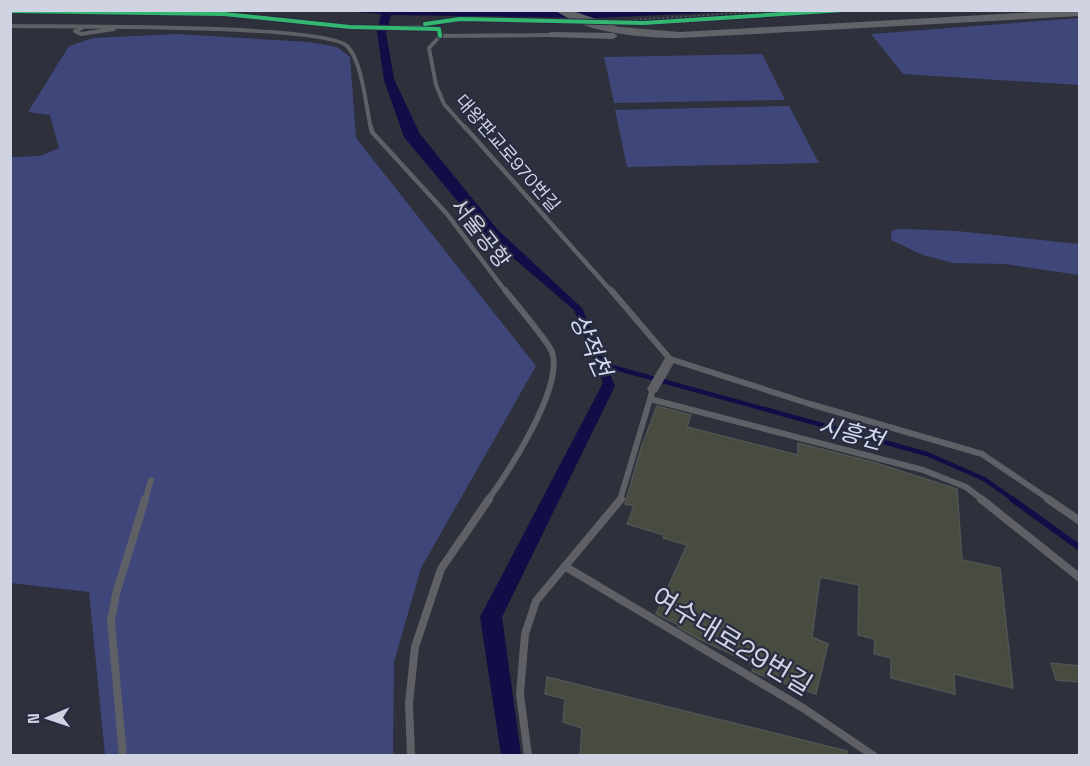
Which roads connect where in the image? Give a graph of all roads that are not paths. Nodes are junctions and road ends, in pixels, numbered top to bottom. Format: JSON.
{"nodes":[{"id":1,"x":560,"y":10,"type":"edge"},
{"id":2,"x":10,"y":11,"type":"edge"},
{"id":3,"x":1080,"y":13,"type":"edge"},
{"id":4,"x":590,"y":24,"type":"junction"},
{"id":5,"x":10,"y":26,"type":"edge"},
{"id":6,"x":88,"y":26,"type":"junction"},
{"id":7,"x":126,"y":27,"type":"junction"},
{"id":8,"x":552,"y":35,"type":"junction"},
{"id":9,"x":643,"y":35,"type":"junction"},
{"id":10,"x":440,"y":36,"type":"junction"},
{"id":11,"x":669,"y":360,"type":"junction"},
{"id":12,"x":651,"y":394,"type":"junction"},
{"id":13,"x":151,"y":480,"type":"dead end"},
{"id":14,"x":1080,"y":521,"type":"edge"},
{"id":15,"x":566,"y":567,"type":"junction"},
{"id":16,"x":1080,"y":578,"type":"edge"},
{"id":17,"x":123,"y":756,"type":"edge"},
{"id":18,"x":411,"y":756,"type":"edge"},
{"id":19,"x":528,"y":756,"type":"edge"},
{"id":20,"x":874,"y":756,"type":"edge"}],
"edges":[{"from":1,"to":4,"type":"main road"},
{"from":2,"to":10,"type":"street"},
{"from":3,"to":9,"type":"main road"},
{"from":4,"to":8,"type":"main road"},
{"from":4,"to":9,"type":"main road"},
{"from":5,"to":6,"type":"lane","name":"서울공항"},
{"from":6,"to":7,"type":"lane","name":"서울공항"},
{"from":6,"to":7,"type":"lane"},
{"from":7,"to":18,"type":"lane","name":"서울공항"},
{"from":8,"to":9,"type":"main road"},
{"from":8,"to":10,"type":"lane"},
{"from":10,"to":11,"type":"lane","name":"대왕판교로970번길"},
{"from":11,"to":12,"type":"street"},
{"from":11,"to":14,"type":"lane"},
{"from":12,"to":15,"type":"lane"},
{"from":12,"to":16,"type":"lane"},
{"from":13,"to":17,"type":"lane"},
{"from":15,"to":19,"type":"lane"},
{"from":15,"to":20,"type":"lane","name":"여수대로29번길"}]}
